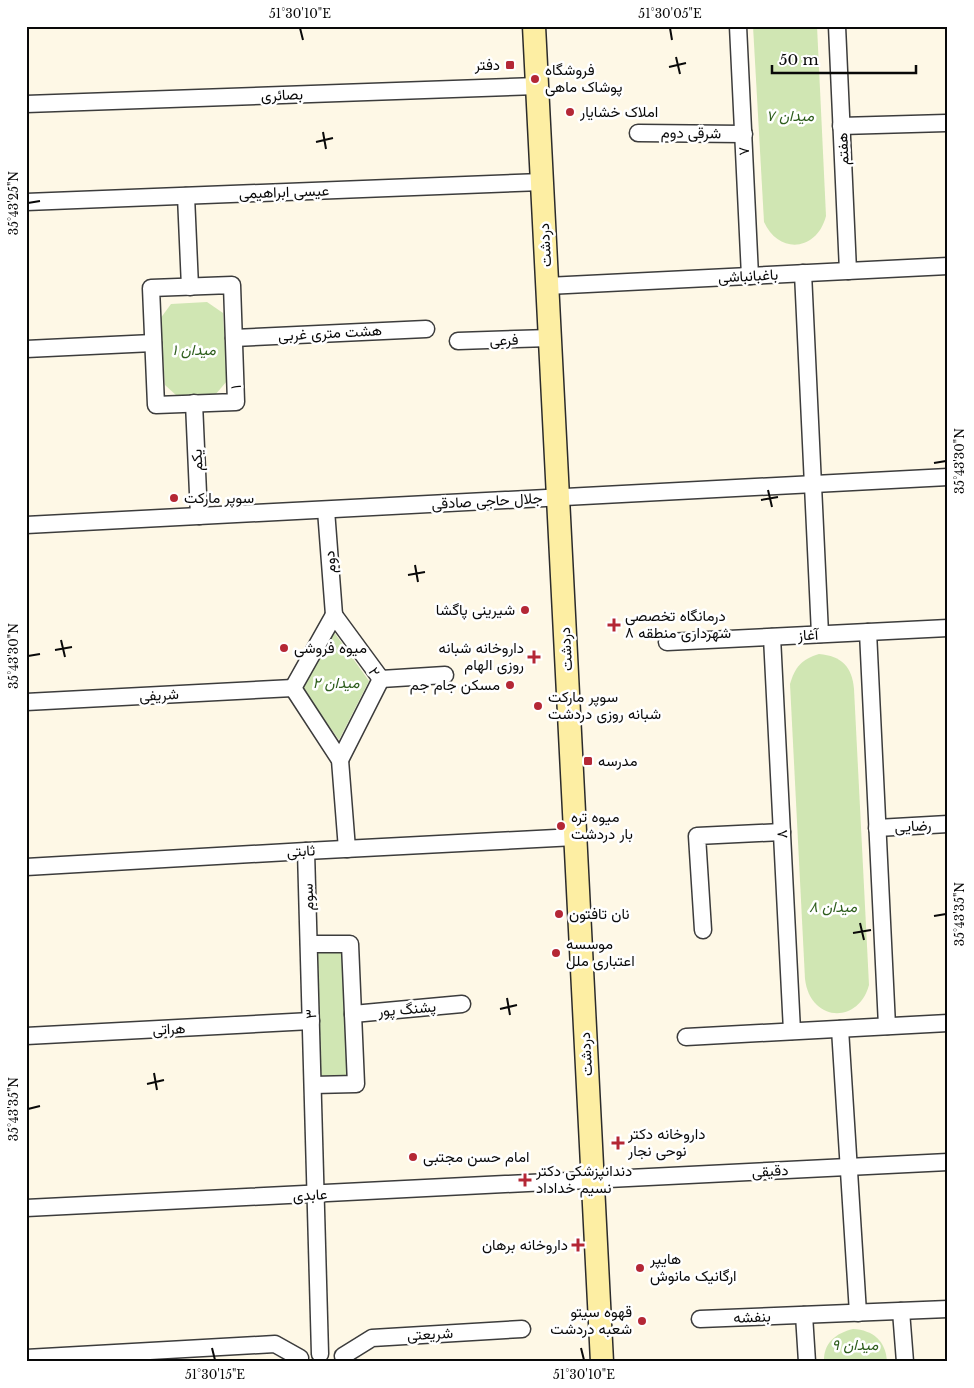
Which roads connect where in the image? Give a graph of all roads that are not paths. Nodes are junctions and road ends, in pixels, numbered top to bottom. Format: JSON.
{"nodes":[{"id":1,"x":534,"y":26,"type":"edge"},
{"id":2,"x":738,"y":26,"type":"edge"},
{"id":3,"x":836,"y":26,"type":"edge"},
{"id":4,"x":537,"y":86,"type":"junction"},
{"id":5,"x":26,"y":104,"type":"edge"},
{"id":6,"x":946,"y":123,"type":"dead end"},
{"id":7,"x":842,"y":126,"type":"junction"},
{"id":8,"x":638,"y":133,"type":"dead end"},
{"id":9,"x":744,"y":134,"type":"junction"},
{"id":10,"x":542,"y":182,"type":"junction"},
{"id":11,"x":186,"y":196,"type":"junction"},
{"id":12,"x":26,"y":202,"type":"edge"},
{"id":13,"x":948,"y":266,"type":"edge"},
{"id":14,"x":848,"y":271,"type":"junction"},
{"id":15,"x":803,"y":273,"type":"junction"},
{"id":16,"x":750,"y":276,"type":"junction"},
{"id":17,"x":547,"y":286,"type":"junction"},
{"id":18,"x":190,"y":287,"type":"junction"},
{"id":19,"x":426,"y":328,"type":"dead end"},
{"id":20,"x":234,"y":338,"type":"junction"},
{"id":21,"x":550,"y":338,"type":"junction"},
{"id":22,"x":458,"y":341,"type":"dead end"},
{"id":23,"x":153,"y":343,"type":"junction"},
{"id":24,"x":26,"y":349,"type":"edge"},
{"id":25,"x":194,"y":403,"type":"junction"},
{"id":26,"x":948,"y":477,"type":"edge"},
{"id":27,"x":813,"y":484,"type":"junction"},
{"id":28,"x":558,"y":498,"type":"junction"},
{"id":29,"x":326,"y":510,"type":"junction"},
{"id":30,"x":199,"y":516,"type":"junction"},
{"id":31,"x":26,"y":525,"type":"edge"},
{"id":32,"x":334,"y":614,"type":"junction"},
{"id":33,"x":948,"y":628,"type":"edge"},
{"id":34,"x":868,"y":632,"type":"junction"},
{"id":35,"x":820,"y":634,"type":"junction"},
{"id":36,"x":772,"y":637,"type":"junction"},
{"id":37,"x":668,"y":642,"type":"dead end"},
{"id":38,"x":445,"y":675,"type":"dead end"},
{"id":39,"x":381,"y":679,"type":"junction"},
{"id":40,"x":293,"y":688,"type":"junction"},
{"id":41,"x":26,"y":702,"type":"edge"},
{"id":42,"x":340,"y":760,"type":"junction"},
{"id":43,"x":948,"y":824,"type":"edge"},
{"id":44,"x":877,"y":828,"type":"junction"},
{"id":45,"x":782,"y":832,"type":"junction"},
{"id":46,"x":575,"y":837,"type":"junction"},
{"id":47,"x":347,"y":848,"type":"junction"},
{"id":48,"x":306,"y":851,"type":"junction"},
{"id":49,"x":26,"y":867,"type":"edge"},
{"id":50,"x":703,"y":930,"type":"dead end"},
{"id":51,"x":309,"y":944,"type":"junction"},
{"id":52,"x":462,"y":1004,"type":"dead end"},
{"id":53,"x":353,"y":1014,"type":"junction"},
{"id":54,"x":311,"y":1021,"type":"junction"},
{"id":55,"x":948,"y":1023,"type":"edge"},
{"id":56,"x":887,"y":1026,"type":"junction"},
{"id":57,"x":840,"y":1029,"type":"junction"},
{"id":58,"x":792,"y":1031,"type":"junction"},
{"id":59,"x":26,"y":1036,"type":"edge"},
{"id":60,"x":686,"y":1037,"type":"dead end"},
{"id":61,"x":313,"y":1085,"type":"junction"},
{"id":62,"x":948,"y":1162,"type":"edge"},
{"id":63,"x":848,"y":1167,"type":"junction"},
{"id":64,"x":593,"y":1181,"type":"junction"},
{"id":65,"x":317,"y":1195,"type":"junction"},
{"id":66,"x":26,"y":1208,"type":"edge"},
{"id":67,"x":948,"y":1309,"type":"edge"},
{"id":68,"x":901,"y":1311,"type":"junction"},
{"id":69,"x":858,"y":1313,"type":"junction"},
{"id":70,"x":804,"y":1315,"type":"junction"},
{"id":71,"x":700,"y":1319,"type":"dead end"},
{"id":72,"x":522,"y":1329,"type":"dead end"},
{"id":73,"x":320,"y":1354,"type":"junction"},
{"id":74,"x":26,"y":1358,"type":"edge"},
{"id":75,"x":349,"y":1359,"type":"edge"},
{"id":76,"x":297,"y":1360,"type":"edge"},
{"id":77,"x":602,"y":1362,"type":"edge"},
{"id":78,"x":807,"y":1362,"type":"edge"},
{"id":79,"x":904,"y":1362,"type":"edge"}],
"edges":[{"from":1,"to":4,"type":"main road","name":"دردشت"},
{"from":2,"to":9,"type":"street","name":"۷"},
{"from":3,"to":7,"type":"street","name":"هفتم"},
{"from":4,"to":5,"type":"street","name":"بصائری"},
{"from":4,"to":10,"type":"main road","name":"دردشت"},
{"from":6,"to":7,"type":"street"},
{"from":7,"to":14,"type":"street","name":"هفتم"},
{"from":8,"to":9,"type":"street","name":"شرقی دوم"},
{"from":9,"to":16,"type":"street","name":"۷"},
{"from":10,"to":11,"type":"street","name":"عیسی ابراهیمی"},
{"from":10,"to":17,"type":"main road","name":"دردشت"},
{"from":11,"to":12,"type":"street","name":"عیسی ابراهیمی"},
{"from":11,"to":18,"type":"street"},
{"from":13,"to":14,"type":"street","name":"باغبانباشی"},
{"from":14,"to":15,"type":"street","name":"باغبانباشی"},
{"from":15,"to":16,"type":"street","name":"باغبانباشی"},
{"from":15,"to":27,"type":"street"},
{"from":16,"to":17,"type":"street","name":"باغبانباشی"},
{"from":17,"to":21,"type":"main road","name":"دردشت"},
{"from":18,"to":20,"type":"street","name":"۱"},
{"from":18,"to":23,"type":"street","name":"۱"},
{"from":19,"to":20,"type":"street","name":"هشت متری غربی"},
{"from":20,"to":25,"type":"street","name":"۱"},
{"from":21,"to":22,"type":"street","name":"فرعی"},
{"from":21,"to":28,"type":"main road","name":"دردشت"},
{"from":23,"to":24,"type":"street"},
{"from":23,"to":25,"type":"street","name":"۱"},
{"from":25,"to":30,"type":"street","name":"یکم"},
{"from":26,"to":27,"type":"street","name":"جلال حاجی صادقی"},
{"from":27,"to":28,"type":"street","name":"جلال حاجی صادقی"},
{"from":27,"to":35,"type":"street"},
{"from":28,"to":29,"type":"street","name":"جلال حاجی صادقی"},
{"from":28,"to":46,"type":"main road","name":"دردشت"},
{"from":29,"to":30,"type":"street","name":"جلال حاجی صادقی"},
{"from":29,"to":32,"type":"street","name":"دوم"},
{"from":30,"to":31,"type":"street","name":"جلال حاجی صادقی"},
{"from":32,"to":39,"type":"street","name":"۲"},
{"from":32,"to":40,"type":"street"},
{"from":33,"to":34,"type":"street","name":"آغاز"},
{"from":34,"to":35,"type":"street","name":"آغاز"},
{"from":34,"to":44,"type":"street"},
{"from":35,"to":36,"type":"street","name":"آغاز"},
{"from":36,"to":37,"type":"street","name":"آغاز"},
{"from":36,"to":45,"type":"street","name":"۸"},
{"from":38,"to":39,"type":"street"},
{"from":39,"to":42,"type":"street","name":"۲"},
{"from":40,"to":41,"type":"street","name":"شریفی"},
{"from":40,"to":42,"type":"street"},
{"from":42,"to":47,"type":"street"},
{"from":43,"to":44,"type":"street","name":"رضایی"},
{"from":44,"to":56,"type":"street"},
{"from":45,"to":50,"type":"street"},
{"from":45,"to":58,"type":"street","name":"۸"},
{"from":46,"to":47,"type":"street","name":"ثابتی"},
{"from":46,"to":64,"type":"main road","name":"دردشت"},
{"from":47,"to":48,"type":"street","name":"ثابتی"},
{"from":48,"to":49,"type":"street","name":"ثابتی"},
{"from":48,"to":51,"type":"street","name":"سوم"},
{"from":51,"to":53,"type":"street"},
{"from":51,"to":54,"type":"street","name":"۳"},
{"from":52,"to":53,"type":"street","name":"پشنگ پور"},
{"from":53,"to":61,"type":"street"},
{"from":54,"to":59,"type":"street","name":"هراتی"},
{"from":54,"to":61,"type":"street","name":"۳"},
{"from":55,"to":56,"type":"street"},
{"from":56,"to":57,"type":"street"},
{"from":57,"to":58,"type":"street"},
{"from":57,"to":63,"type":"street"},
{"from":58,"to":60,"type":"street"},
{"from":61,"to":65,"type":"street","name":"۳"},
{"from":62,"to":63,"type":"street","name":"دقیقی"},
{"from":63,"to":64,"type":"street","name":"دقیقی"},
{"from":63,"to":69,"type":"street"},
{"from":64,"to":65,"type":"street","name":"عابدی"},
{"from":64,"to":77,"type":"main road","name":"دردشت"},
{"from":65,"to":66,"type":"street","name":"عابدی"},
{"from":65,"to":73,"type":"street","name":"۳"},
{"from":67,"to":68,"type":"street"},
{"from":68,"to":69,"type":"street"},
{"from":68,"to":79,"type":"street"},
{"from":69,"to":70,"type":"street"},
{"from":70,"to":71,"type":"street","name":"بنفشه"},
{"from":70,"to":78,"type":"street"},
{"from":72,"to":75,"type":"street","name":"شریعتی"},
{"from":73,"to":75,"type":"street"},
{"from":73,"to":76,"type":"street"},
{"from":74,"to":76,"type":"street"}]}
